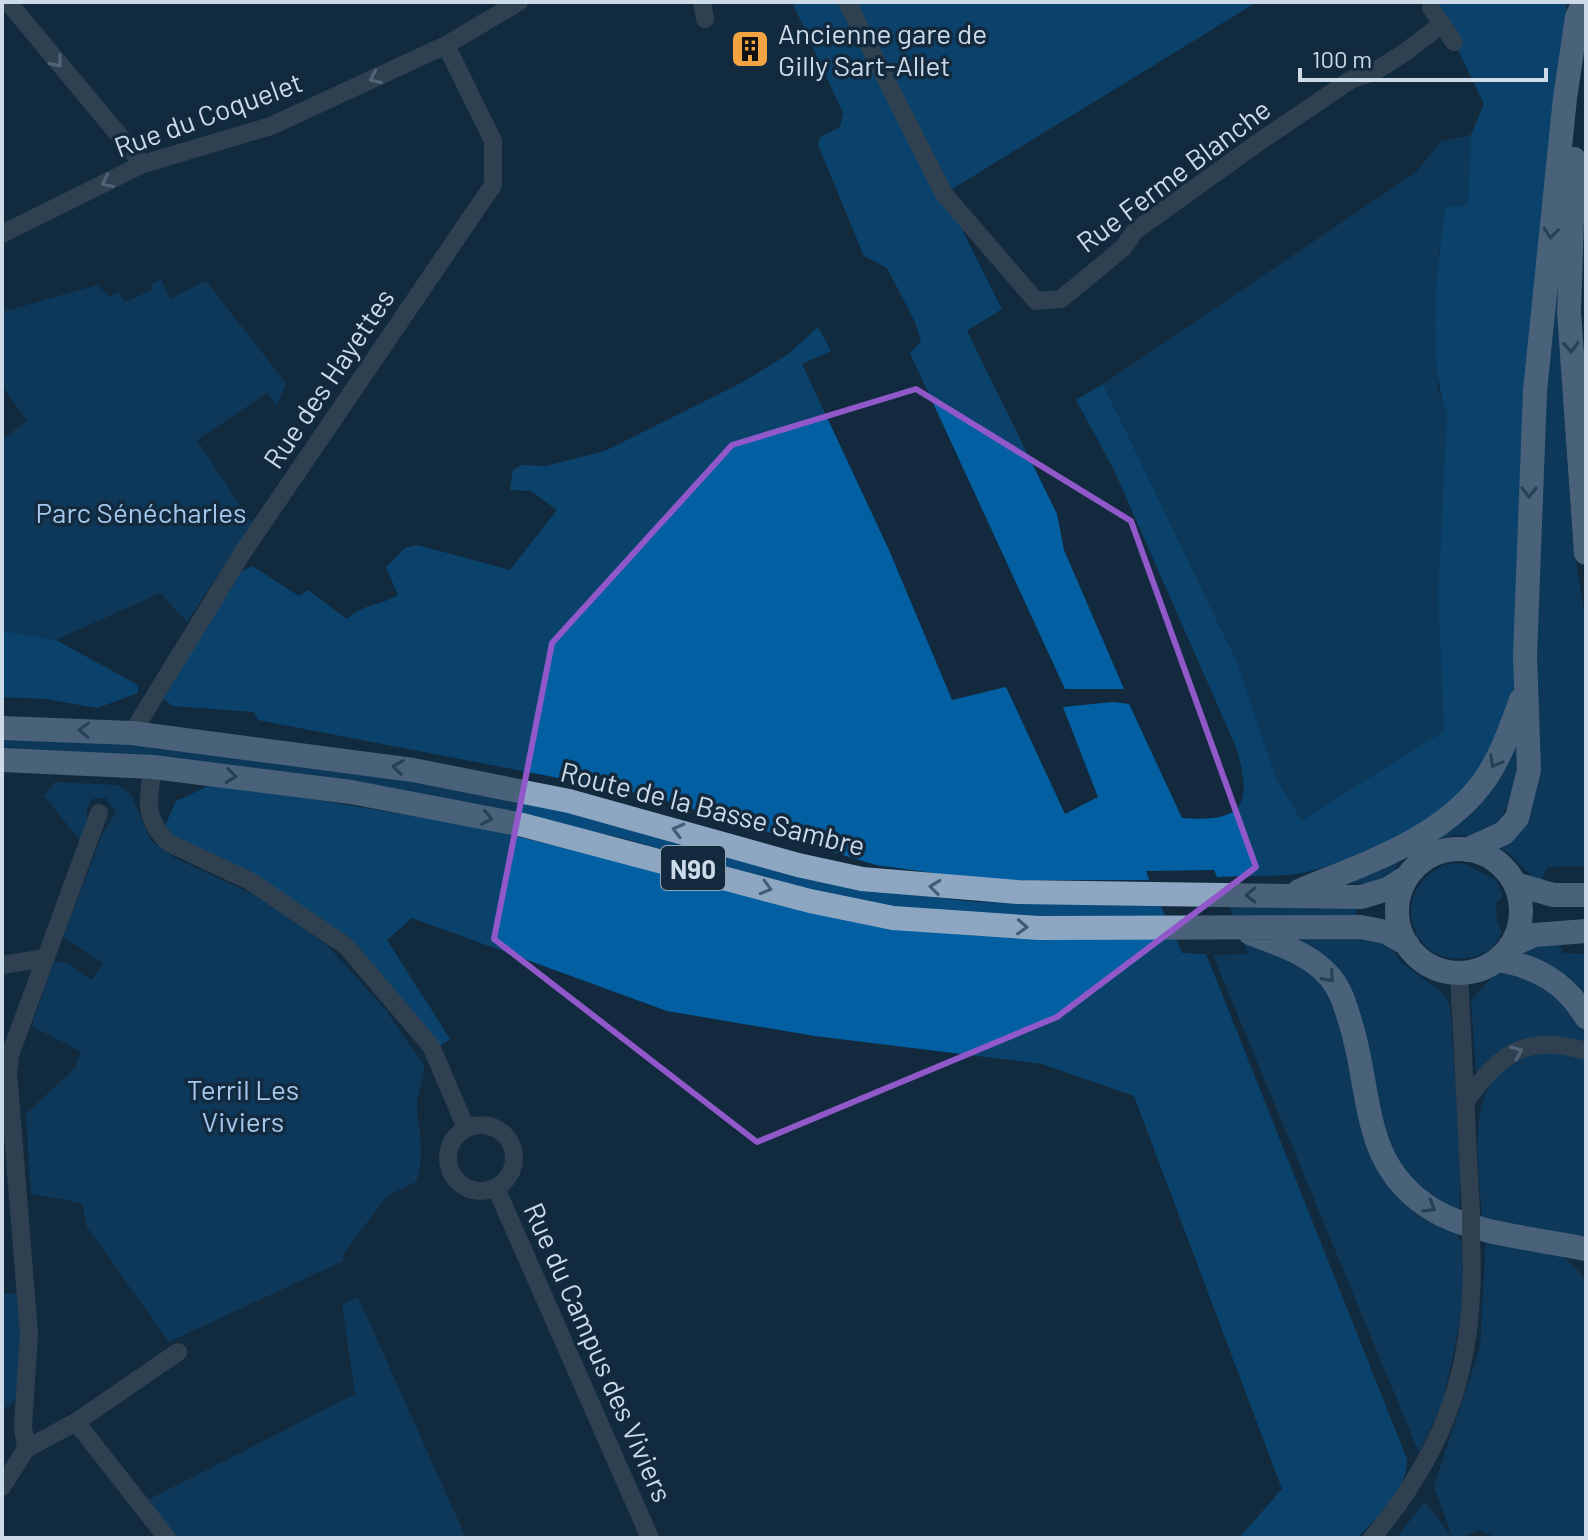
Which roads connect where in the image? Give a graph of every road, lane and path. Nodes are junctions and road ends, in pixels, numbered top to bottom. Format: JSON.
{"nodes":[{"id":1,"x":8,"y":2,"type":"edge"},
{"id":2,"x":519,"y":2,"type":"edge"},
{"id":3,"x":847,"y":2,"type":"edge"},
{"id":4,"x":1431,"y":8,"type":"dead end"},
{"id":5,"x":1581,"y":10,"type":"edge"},
{"id":6,"x":1442,"y":24,"type":"junction"},
{"id":7,"x":1454,"y":42,"type":"dead end"},
{"id":8,"x":446,"y":45,"type":"junction"},
{"id":9,"x":143,"y":164,"type":"junction"},
{"id":10,"x":2,"y":234,"type":"edge"},
{"id":11,"x":1586,"y":553,"type":"edge"},
{"id":12,"x":1525,"y":690,"type":"junction"},
{"id":13,"x":2,"y":728,"type":"edge"},
{"id":14,"x":132,"y":733,"type":"junction"},
{"id":15,"x":2,"y":760,"type":"edge"},
{"id":16,"x":153,"y":767,"type":"junction"},
{"id":17,"x":99,"y":813,"type":"dead end"},
{"id":18,"x":1467,"y":850,"type":"junction"},
{"id":19,"x":1408,"y":876,"type":"junction"},
{"id":20,"x":1515,"y":884,"type":"junction"},
{"id":21,"x":1289,"y":895,"type":"junction"},
{"id":22,"x":1586,"y":895,"type":"edge"},
{"id":23,"x":1237,"y":928,"type":"junction"},
{"id":24,"x":1586,"y":931,"type":"edge"},
{"id":25,"x":1407,"y":944,"type":"junction"},
{"id":26,"x":1503,"y":953,"type":"junction"},
{"id":27,"x":46,"y":958,"type":"junction"},
{"id":28,"x":2,"y":965,"type":"edge"},
{"id":29,"x":1459,"y":974,"type":"junction"},
{"id":30,"x":1586,"y":1017,"type":"edge"},
{"id":31,"x":1586,"y":1051,"type":"edge"},
{"id":32,"x":1466,"y":1101,"type":"junction"},
{"id":33,"x":466,"y":1128,"type":"junction"},
{"id":34,"x":496,"y":1188,"type":"junction"},
{"id":35,"x":1586,"y":1249,"type":"edge"},
{"id":36,"x":178,"y":1352,"type":"dead end"},
{"id":37,"x":76,"y":1422,"type":"junction"},
{"id":38,"x":26,"y":1449,"type":"junction"},
{"id":39,"x":2,"y":1487,"type":"edge"},
{"id":40,"x":167,"y":1538,"type":"edge"},
{"id":41,"x":650,"y":1538,"type":"edge"},
{"id":42,"x":1372,"y":1538,"type":"edge"}],
"edges":[{"from":1,"to":9,"type":"street","one_way":true},
{"from":2,"to":8,"type":"street","name":"Rue du Coquelet"},
{"from":3,"to":6,"type":"street","name":"Rue Ferme Blanche"},
{"from":4,"to":6,"type":"street"},
{"from":5,"to":11,"type":"highway","one_way":true},
{"from":5,"to":12,"type":"highway","one_way":true},
{"from":6,"to":7,"type":"street"},
{"from":8,"to":9,"type":"street","name":"Rue du Coquelet","one_way":true},
{"from":8,"to":14,"type":"street","name":"Rue des Hayettes"},
{"from":9,"to":10,"type":"street","name":"Rue du Coquelet","one_way":true},
{"from":12,"to":18,"type":"highway"},
{"from":12,"to":21,"type":"highway","one_way":true},
{"from":14,"to":13,"type":"highway","name":"Route de la Basse Sambre","number":"N90","one_way":true},
{"from":21,"to":14,"type":"highway","name":"Route de la Basse Sambre","number":"N90","one_way":true},
{"from":15,"to":16,"type":"highway","number":"N90"},
{"from":16,"to":23,"type":"highway","number":"N90","one_way":true},
{"from":16,"to":33,"type":"street"},
{"from":17,"to":27,"type":"street"},
{"from":18,"to":19,"type":"highway"},
{"from":18,"to":20,"type":"highway"},
{"from":19,"to":21,"type":"highway","name":"Route de la Basse Sambre","number":"N90"},
{"from":19,"to":25,"type":"highway"},
{"from":20,"to":22,"type":"highway"},
{"from":20,"to":26,"type":"highway"},
{"from":23,"to":25,"type":"highway","number":"N90"},
{"from":23,"to":35,"type":"highway","one_way":true},
{"from":24,"to":26,"type":"highway"},
{"from":25,"to":29,"type":"highway"},
{"from":26,"to":29,"type":"highway"},
{"from":26,"to":30,"type":"highway"},
{"from":27,"to":28,"type":"street"},
{"from":27,"to":38,"type":"street"},
{"from":29,"to":32,"type":"street"},
{"from":32,"to":31,"type":"street","one_way":true},
{"from":32,"to":42,"type":"street","bridge":true},
{"from":33,"to":34,"type":"street","name":"Rue du Campus des Viviers"},
{"from":33,"to":34,"type":"street","name":"Rue du Campus des Viviers"},
{"from":34,"to":41,"type":"street","name":"Rue du Campus des Viviers"},
{"from":36,"to":37,"type":"street"},
{"from":37,"to":38,"type":"street"},
{"from":37,"to":40,"type":"street"},
{"from":38,"to":39,"type":"street"}]}
